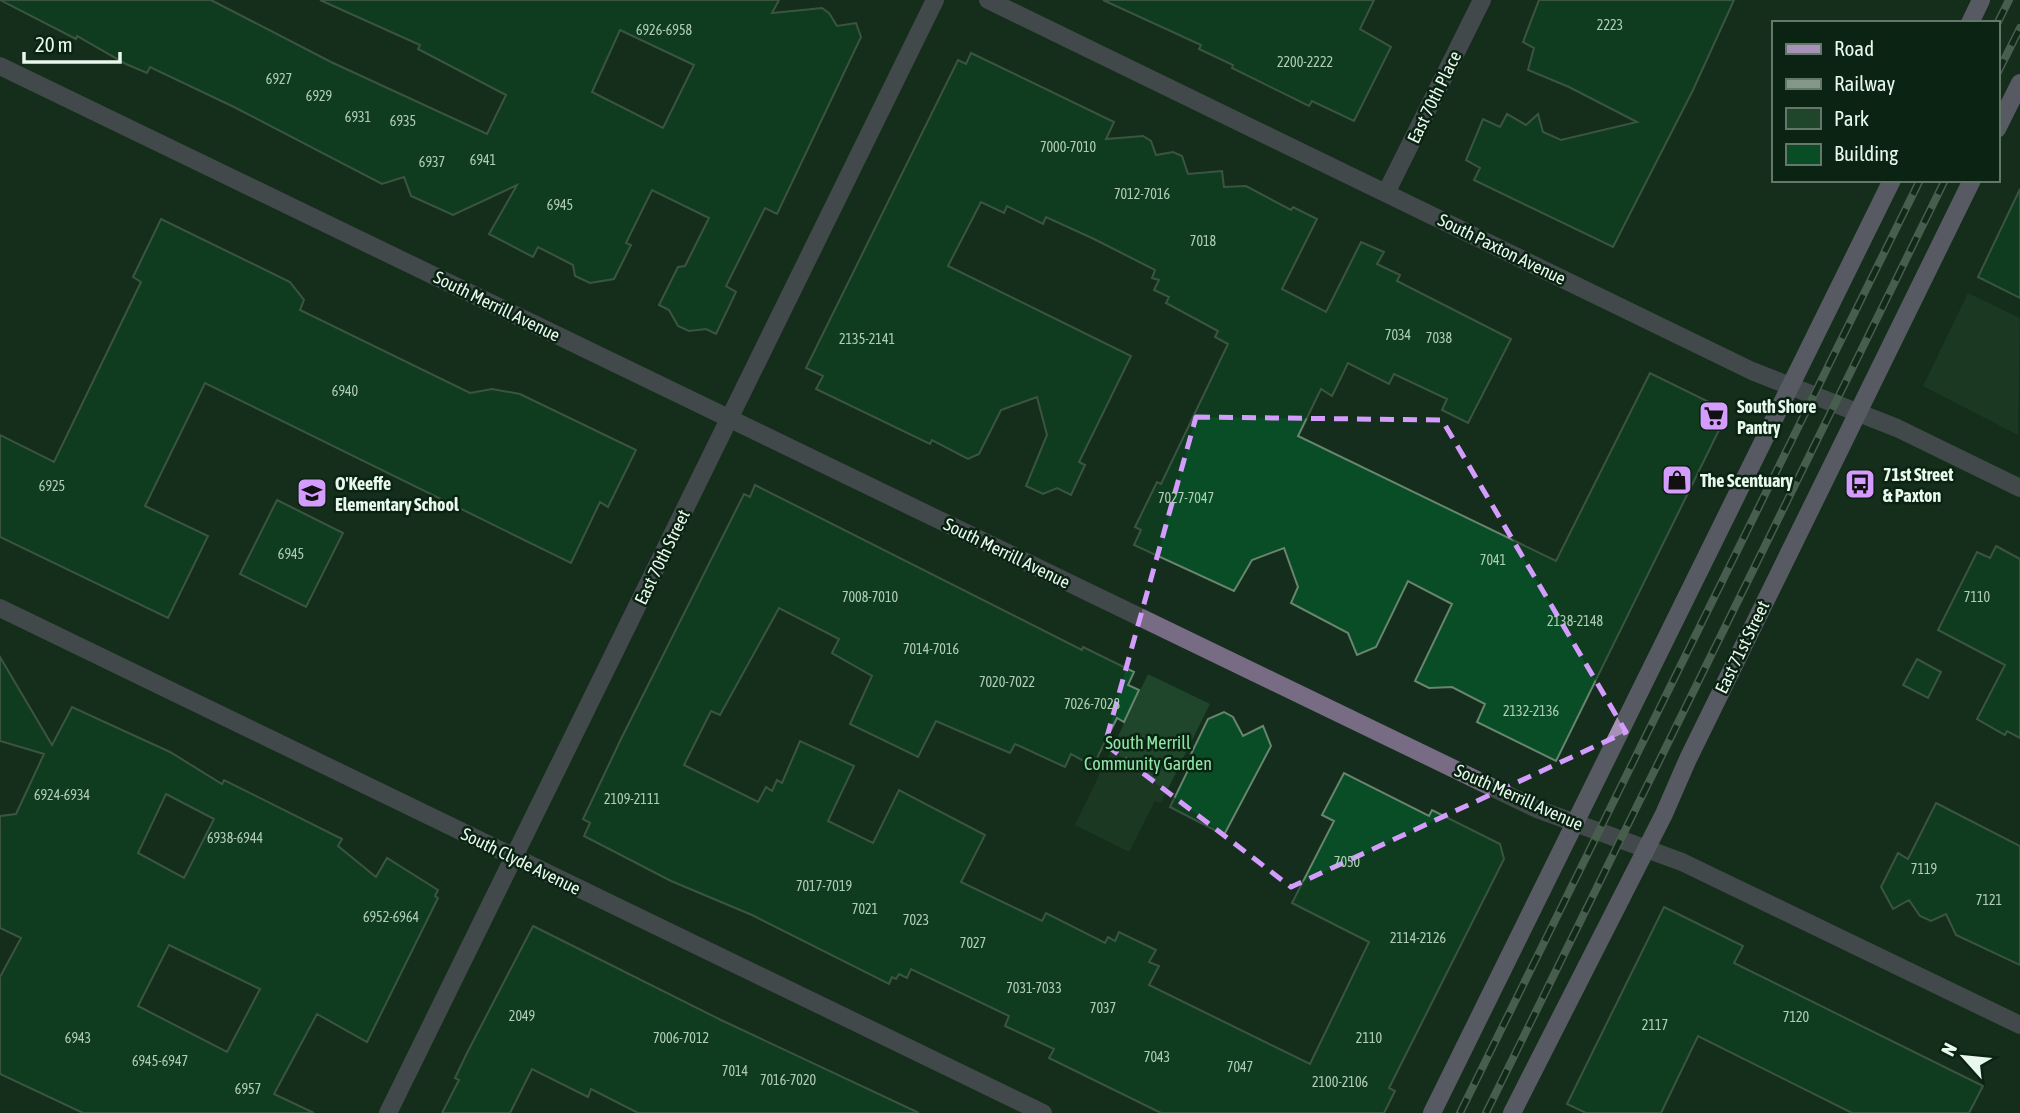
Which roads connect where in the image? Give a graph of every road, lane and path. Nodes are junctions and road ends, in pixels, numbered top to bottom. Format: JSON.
{"nodes":[{"id":1,"x":935,"y":0,"type":"edge"},
{"id":2,"x":988,"y":0,"type":"edge"},
{"id":3,"x":1482,"y":0,"type":"edge"},
{"id":4,"x":1981,"y":0,"type":"edge"},
{"id":5,"x":1971,"y":21,"type":"edge"},
{"id":6,"x":0,"y":66,"type":"edge"},
{"id":7,"x":2020,"y":83,"type":"edge"},
{"id":8,"x":1999,"y":125,"type":"edge"},
{"id":9,"x":1891,"y":182,"type":"edge"},
{"id":10,"x":1971,"y":182,"type":"edge"},
{"id":11,"x":1386,"y":193,"type":"junction"},
{"id":12,"x":1792,"y":384,"type":"junction"},
{"id":13,"x":1860,"y":413,"type":"junction"},
{"id":14,"x":729,"y":418,"type":"junction"},
{"id":15,"x":2020,"y":488,"type":"edge"},
{"id":16,"x":0,"y":608,"type":"edge"},
{"id":17,"x":1575,"y":822,"type":"junction"},
{"id":18,"x":1646,"y":848,"type":"junction"},
{"id":19,"x":514,"y":857,"type":"junction"},
{"id":20,"x":2020,"y":1025,"type":"edge"},
{"id":21,"x":388,"y":1113,"type":"edge"},
{"id":22,"x":1043,"y":1113,"type":"edge"},
{"id":23,"x":1432,"y":1113,"type":"edge"},
{"id":24,"x":1513,"y":1113,"type":"edge"}],
"edges":[{"from":1,"to":14,"type":"street","name":"East 70th Street"},
{"from":2,"to":11,"type":"street","name":"South Paxton Avenue"},
{"from":3,"to":11,"type":"street","name":"East 70th Place"},
{"from":4,"to":5,"type":"main road"},
{"from":6,"to":14,"type":"street","name":"South Merrill Avenue"},
{"from":7,"to":8,"type":"main road"},
{"from":9,"to":12,"type":"main road"},
{"from":10,"to":13,"type":"main road","name":"East 71st Street"},
{"from":11,"to":12,"type":"street","name":"South Paxton Avenue"},
{"from":12,"to":13,"type":"street","name":"South Paxton Avenue"},
{"from":12,"to":17,"type":"main road"},
{"from":13,"to":15,"type":"street","name":"South Paxton Avenue"},
{"from":13,"to":18,"type":"main road","name":"East 71st Street"},
{"from":14,"to":17,"type":"street","name":"South Merrill Avenue"},
{"from":14,"to":19,"type":"street","name":"East 70th Street"},
{"from":16,"to":19,"type":"street","name":"South Clyde Avenue"},
{"from":17,"to":18,"type":"street","name":"South Merrill Avenue"},
{"from":17,"to":23,"type":"main road"},
{"from":18,"to":20,"type":"street","name":"South Merrill Avenue"},
{"from":18,"to":24,"type":"main road","name":"East 71st Street"},
{"from":19,"to":21,"type":"street","name":"East 70th Street"},
{"from":19,"to":22,"type":"street","name":"South Clyde Avenue"}]}
